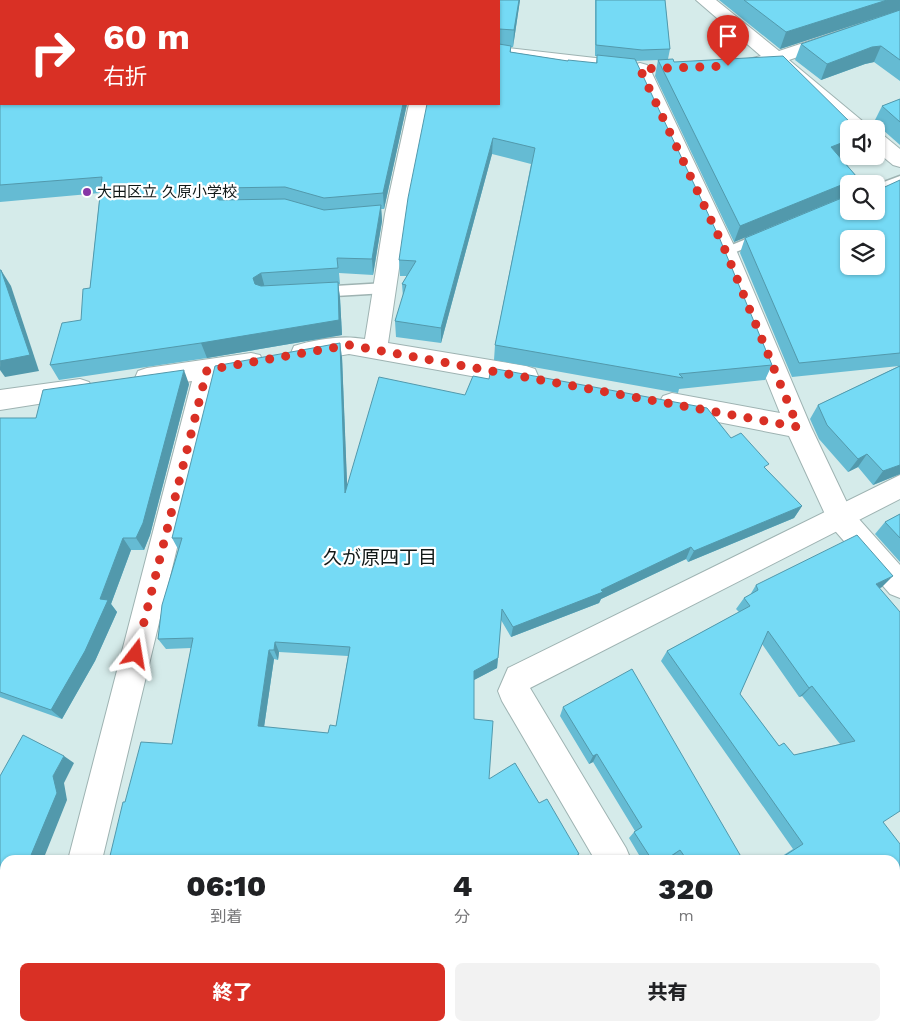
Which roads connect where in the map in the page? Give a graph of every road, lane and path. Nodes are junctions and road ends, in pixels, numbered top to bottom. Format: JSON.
{"nodes":[{"id":1,"x":704,"y":0,"type":"edge"},
{"id":2,"x":896,"y":11,"type":"edge"},
{"id":3,"x":500,"y":53,"type":"edge"},
{"id":4,"x":776,"y":58,"type":"junction"},
{"id":5,"x":726,"y":66,"type":"edge"},
{"id":6,"x":419,"y":105,"type":"edge"},
{"id":7,"x":851,"y":120,"type":"edge"},
{"id":8,"x":885,"y":148,"type":"edge"},
{"id":9,"x":900,"y":160,"type":"edge"},
{"id":10,"x":900,"y":180,"type":"edge"},
{"id":11,"x":885,"y":186,"type":"edge"},
{"id":12,"x":770,"y":234,"type":"edge"},
{"id":13,"x":726,"y":252,"type":"junction"},
{"id":14,"x":386,"y":288,"type":"junction"},
{"id":15,"x":302,"y":293,"type":"edge"},
{"id":16,"x":375,"y":349,"type":"junction"},
{"id":17,"x":207,"y":370,"type":"junction"},
{"id":18,"x":128,"y":381,"type":"edge"},
{"id":19,"x":550,"y":381,"type":"edge"},
{"id":20,"x":98,"y":386,"type":"edge"},
{"id":21,"x":0,"y":400,"type":"edge"},
{"id":22,"x":654,"y":400,"type":"edge"},
{"id":23,"x":798,"y":427,"type":"junction"},
{"id":24,"x":900,"y":486,"type":"edge"},
{"id":25,"x":840,"y":517,"type":"junction"},
{"id":26,"x":900,"y":585,"type":"edge"},
{"id":27,"x":86,"y":855,"type":"edge"},
{"id":28,"x":611,"y":855,"type":"edge"}],
"edges":[{"from":1,"to":4,"type":"street"},
{"from":2,"to":4,"type":"street"},
{"from":3,"to":13,"type":"street"},
{"from":4,"to":5,"type":"street"},
{"from":4,"to":7,"type":"street"},
{"from":6,"to":14,"type":"street"},
{"from":8,"to":9,"type":"street"},
{"from":10,"to":11,"type":"lane"},
{"from":12,"to":13,"type":"lane"},
{"from":13,"to":23,"type":"street"},
{"from":14,"to":15,"type":"lane"},
{"from":14,"to":16,"type":"street"},
{"from":16,"to":17,"type":"street"},
{"from":16,"to":19,"type":"street"},
{"from":17,"to":18,"type":"street"},
{"from":17,"to":27,"type":"street"},
{"from":20,"to":21,"type":"street"},
{"from":22,"to":23,"type":"street"},
{"from":23,"to":25,"type":"street"},
{"from":24,"to":25,"type":"street"},
{"from":25,"to":26,"type":"street"},
{"from":25,"to":28,"type":"street"}]}
